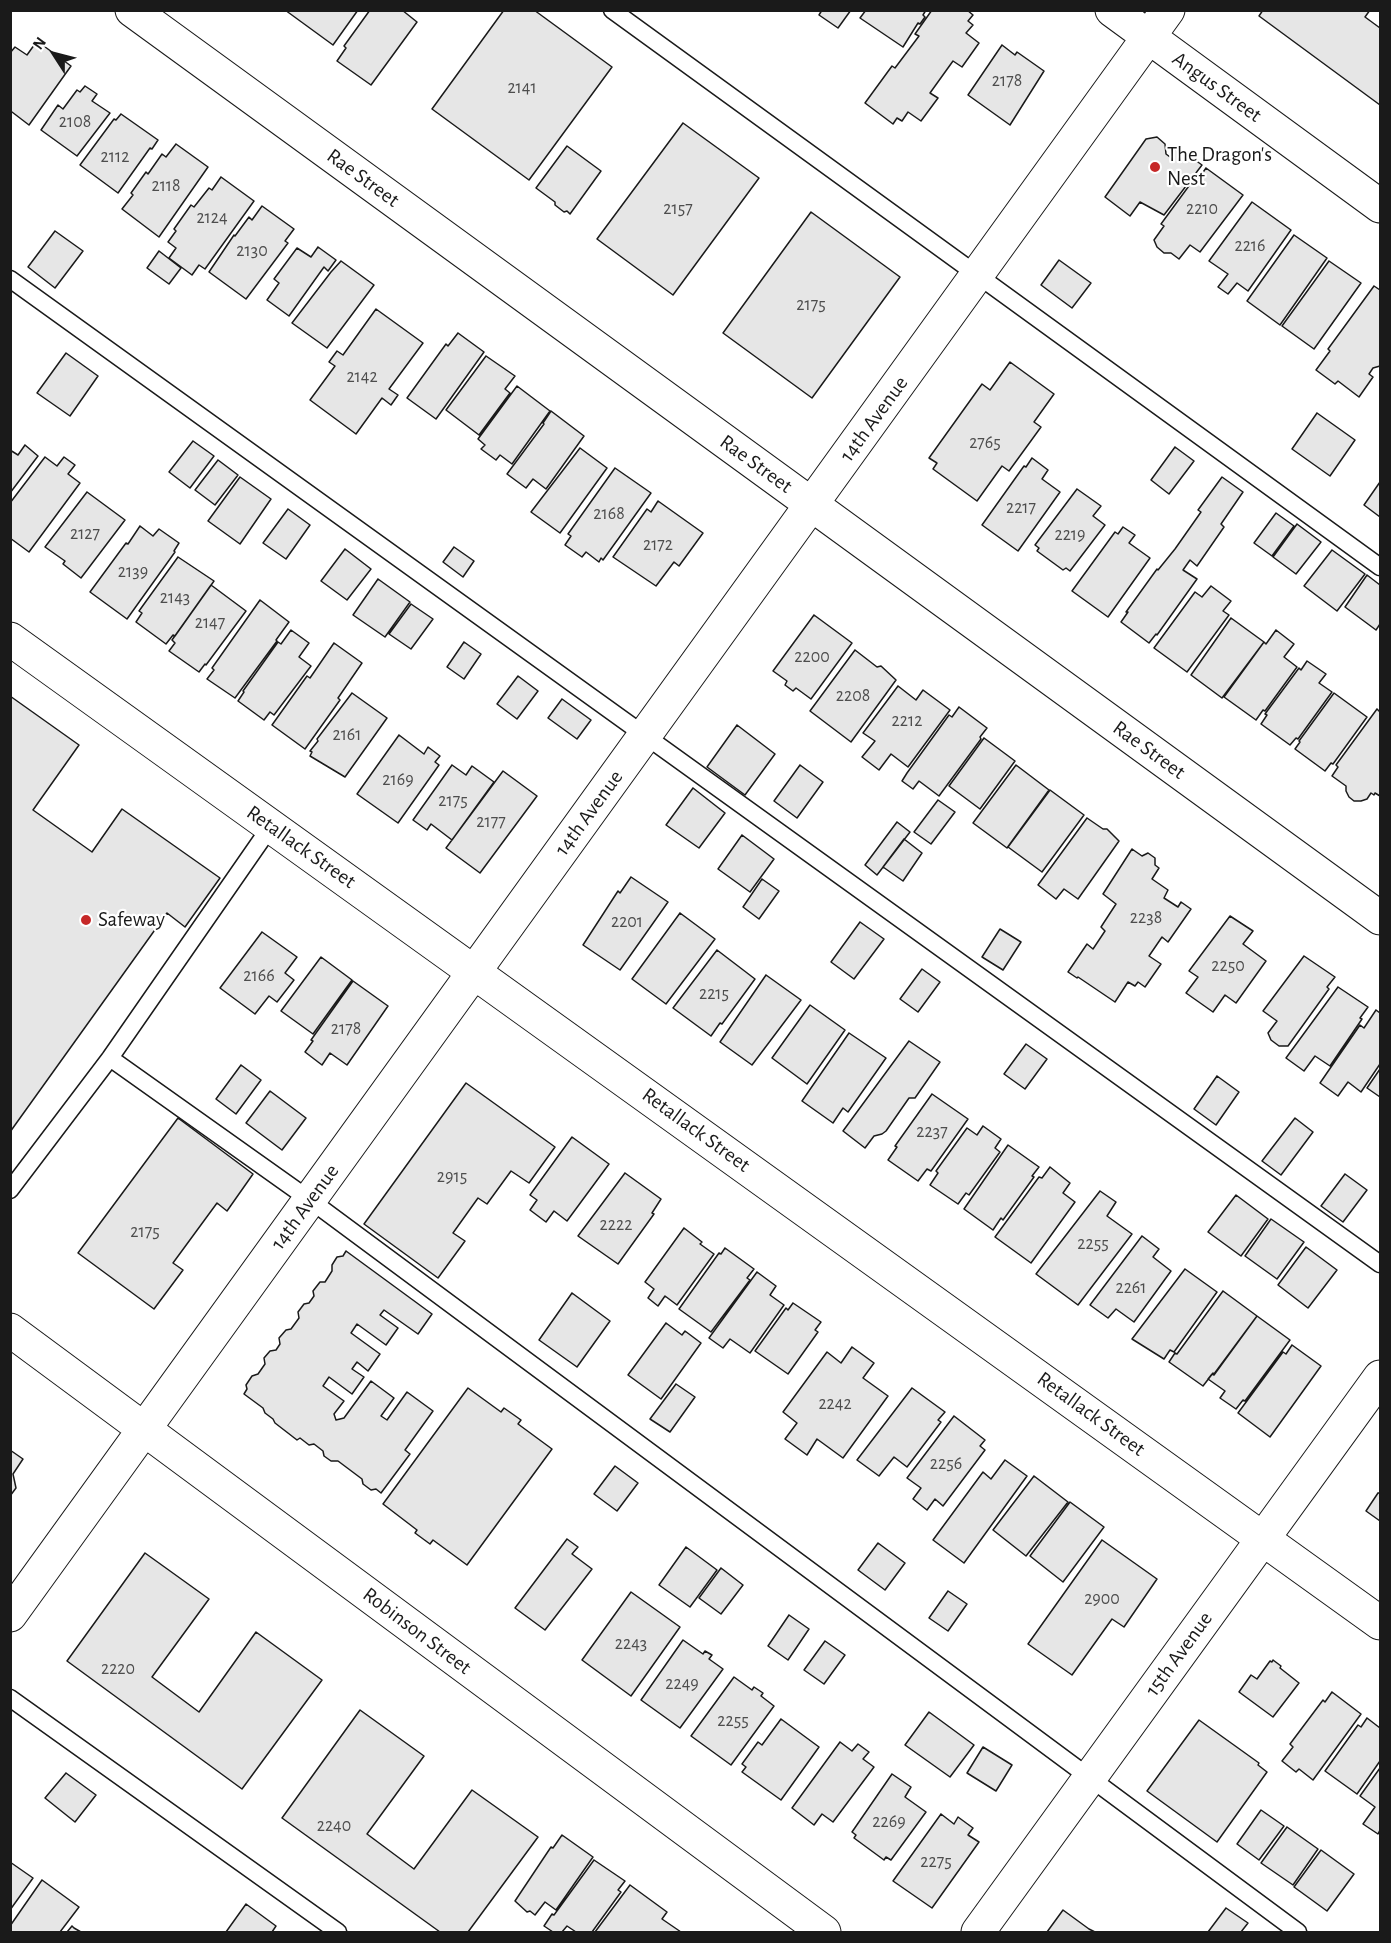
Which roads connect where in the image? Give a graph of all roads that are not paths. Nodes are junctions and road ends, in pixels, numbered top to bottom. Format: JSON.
{"nodes":[{"id":1,"x":132,"y":10,"type":"edge"},
{"id":2,"x":612,"y":10,"type":"edge"},
{"id":3,"x":1112,"y":10,"type":"edge"},
{"id":4,"x":1168,"y":10,"type":"edge"},
{"id":5,"x":1149,"y":37,"type":"junction"},
{"id":6,"x":1380,"y":206,"type":"edge"},
{"id":7,"x":978,"y":275,"type":"junction"},
{"id":8,"x":10,"y":279,"type":"edge"},
{"id":9,"x":812,"y":504,"type":"junction"},
{"id":10,"x":1380,"y":567,"type":"edge"},
{"id":11,"x":10,"y":639,"type":"edge"},
{"id":12,"x":645,"y":736,"type":"junction"},
{"id":13,"x":271,"y":826,"type":"junction"},
{"id":14,"x":1380,"y":918,"type":"edge"},
{"id":15,"x":475,"y":971,"type":"junction"},
{"id":16,"x":110,"y":1058,"type":"junction"},
{"id":17,"x":10,"y":1191,"type":"edge"},
{"id":18,"x":310,"y":1200,"type":"junction"},
{"id":19,"x":1380,"y":1264,"type":"edge"},
{"id":20,"x":10,"y":1330,"type":"edge"},
{"id":21,"x":1380,"y":1377,"type":"edge"},
{"id":22,"x":144,"y":1429,"type":"junction"},
{"id":23,"x":1263,"y":1537,"type":"junction"},
{"id":24,"x":10,"y":1615,"type":"edge"},
{"id":25,"x":1380,"y":1623,"type":"edge"},
{"id":26,"x":10,"y":1698,"type":"edge"},
{"id":27,"x":1089,"y":1779,"type":"junction"},
{"id":28,"x":338,"y":1932,"type":"edge"},
{"id":29,"x":824,"y":1932,"type":"edge"},
{"id":30,"x":978,"y":1932,"type":"edge"},
{"id":31,"x":1298,"y":1932,"type":"edge"}],
"edges":[{"from":1,"to":9,"type":"street","name":"Rae Street"},
{"from":2,"to":7,"type":"lane"},
{"from":3,"to":5,"type":"street","name":"Angus Street"},
{"from":4,"to":5,"type":"street","name":"14th Avenue"},
{"from":5,"to":6,"type":"street","name":"Angus Street"},
{"from":5,"to":7,"type":"street","name":"14th Avenue"},
{"from":7,"to":9,"type":"street","name":"14th Avenue"},
{"from":7,"to":10,"type":"lane"},
{"from":8,"to":12,"type":"lane"},
{"from":9,"to":12,"type":"street","name":"14th Avenue"},
{"from":9,"to":14,"type":"street","name":"Rae Street"},
{"from":11,"to":13,"type":"street","name":"Retallack Street"},
{"from":12,"to":15,"type":"street","name":"14th Avenue"},
{"from":12,"to":19,"type":"lane"},
{"from":13,"to":15,"type":"street","name":"Retallack Street"},
{"from":13,"to":16,"type":"lane"},
{"from":15,"to":18,"type":"street","name":"14th Avenue"},
{"from":15,"to":23,"type":"street","name":"Retallack Street"},
{"from":16,"to":17,"type":"lane"},
{"from":16,"to":18,"type":"lane"},
{"from":18,"to":22,"type":"street","name":"14th Avenue"},
{"from":18,"to":27,"type":"lane"},
{"from":20,"to":22,"type":"street","name":"Robinson Street"},
{"from":21,"to":23,"type":"street","name":"15th Avenue"},
{"from":22,"to":24,"type":"street","name":"14th Avenue"},
{"from":22,"to":29,"type":"street","name":"Robinson Street"},
{"from":23,"to":25,"type":"street","name":"Retallack Street"},
{"from":23,"to":27,"type":"street","name":"15th Avenue"},
{"from":26,"to":28,"type":"lane"},
{"from":27,"to":30,"type":"street","name":"15th Avenue"},
{"from":27,"to":31,"type":"lane"}]}
